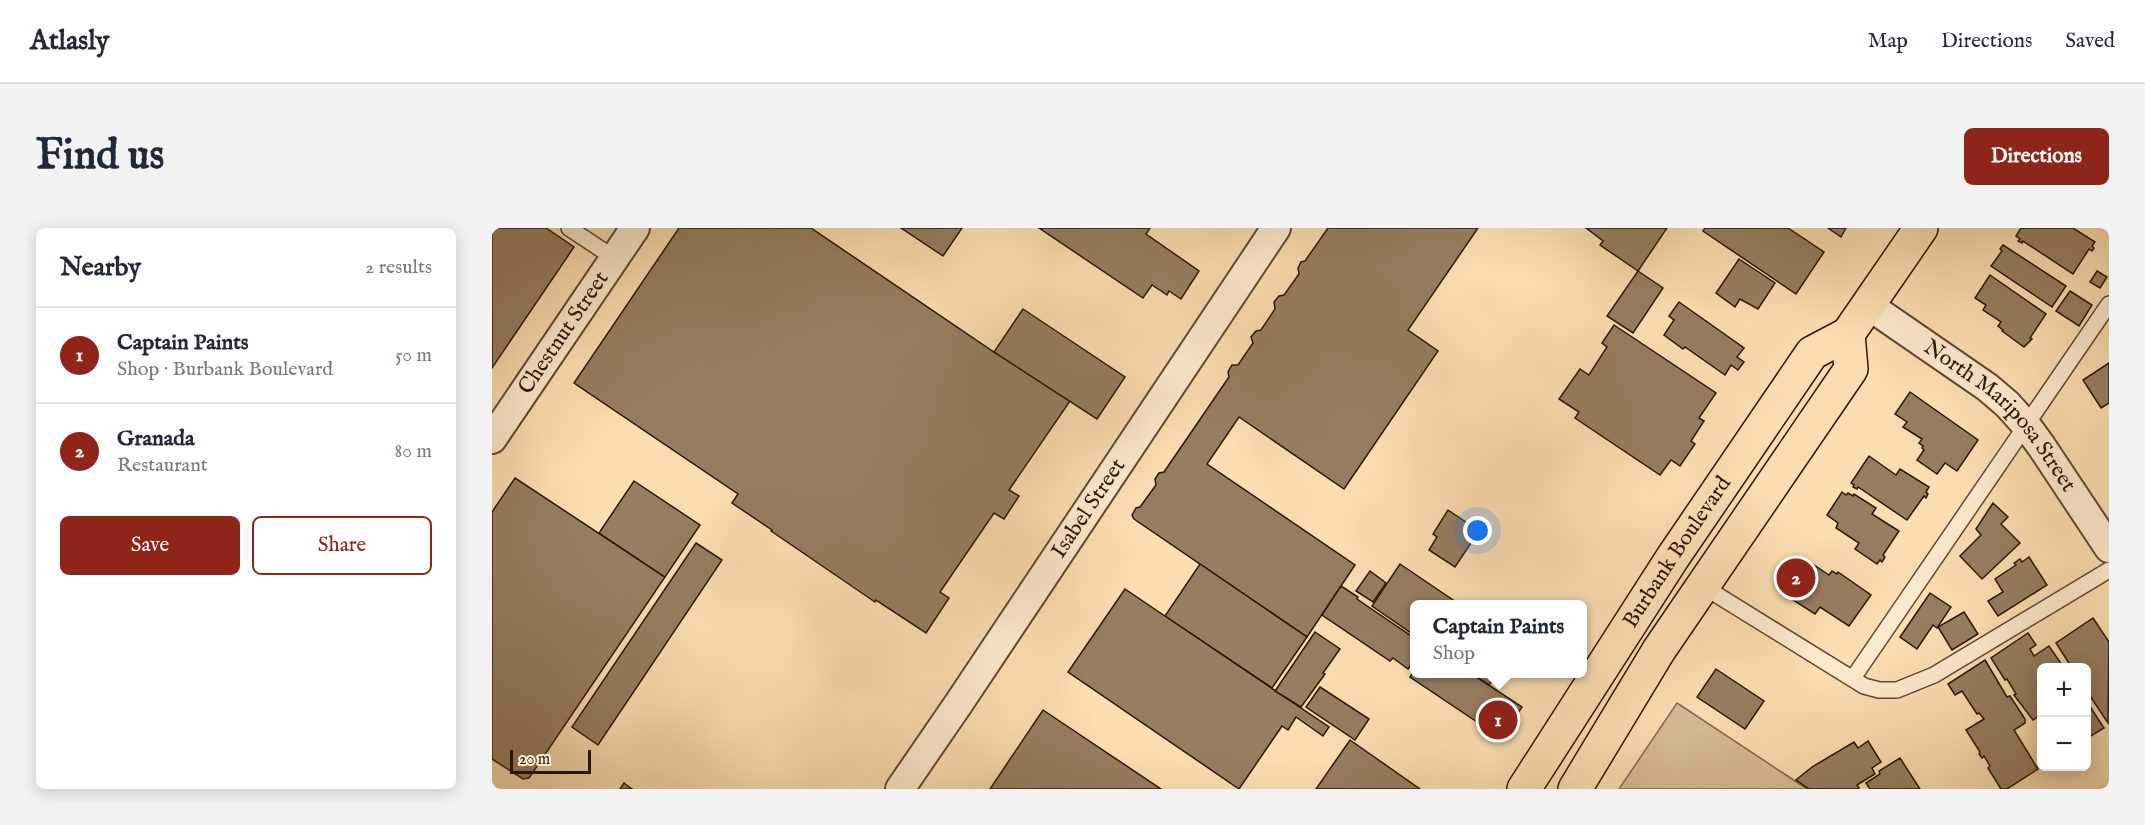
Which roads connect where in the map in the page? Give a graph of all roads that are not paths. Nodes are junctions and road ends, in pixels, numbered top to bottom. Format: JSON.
{"nodes":[{"id":1,"x":569,"y":228,"type":"edge"},
{"id":2,"x":635,"y":228,"type":"edge"},
{"id":3,"x":1276,"y":228,"type":"edge"},
{"id":4,"x":1921,"y":228,"type":"edge"},
{"id":5,"x":614,"y":258,"type":"junction"},
{"id":6,"x":2109,"y":304,"type":"edge"},
{"id":7,"x":1868,"y":305,"type":"junction"},
{"id":8,"x":1848,"y":334,"type":"junction"},
{"id":9,"x":2026,"y":425,"type":"junction"},
{"id":10,"x":492,"y":439,"type":"edge"},
{"id":11,"x":2109,"y":548,"type":"edge"},
{"id":12,"x":2109,"y":570,"type":"edge"},
{"id":13,"x":1701,"y":585,"type":"junction"},
{"id":14,"x":1853,"y":678,"type":"junction"},
{"id":15,"x":900,"y":789,"type":"edge"},
{"id":16,"x":1524,"y":789,"type":"edge"},
{"id":17,"x":1575,"y":789,"type":"edge"}],
"edges":[{"from":1,"to":5,"type":"lane"},
{"from":2,"to":5,"type":"street","name":"Chestnut Street"},
{"from":3,"to":15,"type":"street","name":"Isabel Street"},
{"from":4,"to":7,"type":"main road","name":"Burbank Boulevard"},
{"from":5,"to":10,"type":"street","name":"Chestnut Street"},
{"from":6,"to":9,"type":"lane"},
{"from":7,"to":8,"type":"main road","name":"Burbank Boulevard"},
{"from":7,"to":9,"type":"street","name":"North Mariposa Street"},
{"from":8,"to":13,"type":"main road","name":"Burbank Boulevard"},
{"from":8,"to":16,"type":"main road","name":"Burbank Boulevard"},
{"from":9,"to":11,"type":"street","name":"North Mariposa Street"},
{"from":9,"to":14,"type":"lane"},
{"from":12,"to":14,"type":"lane"},
{"from":13,"to":14,"type":"lane"},
{"from":13,"to":17,"type":"main road","name":"Burbank Boulevard"}]}
